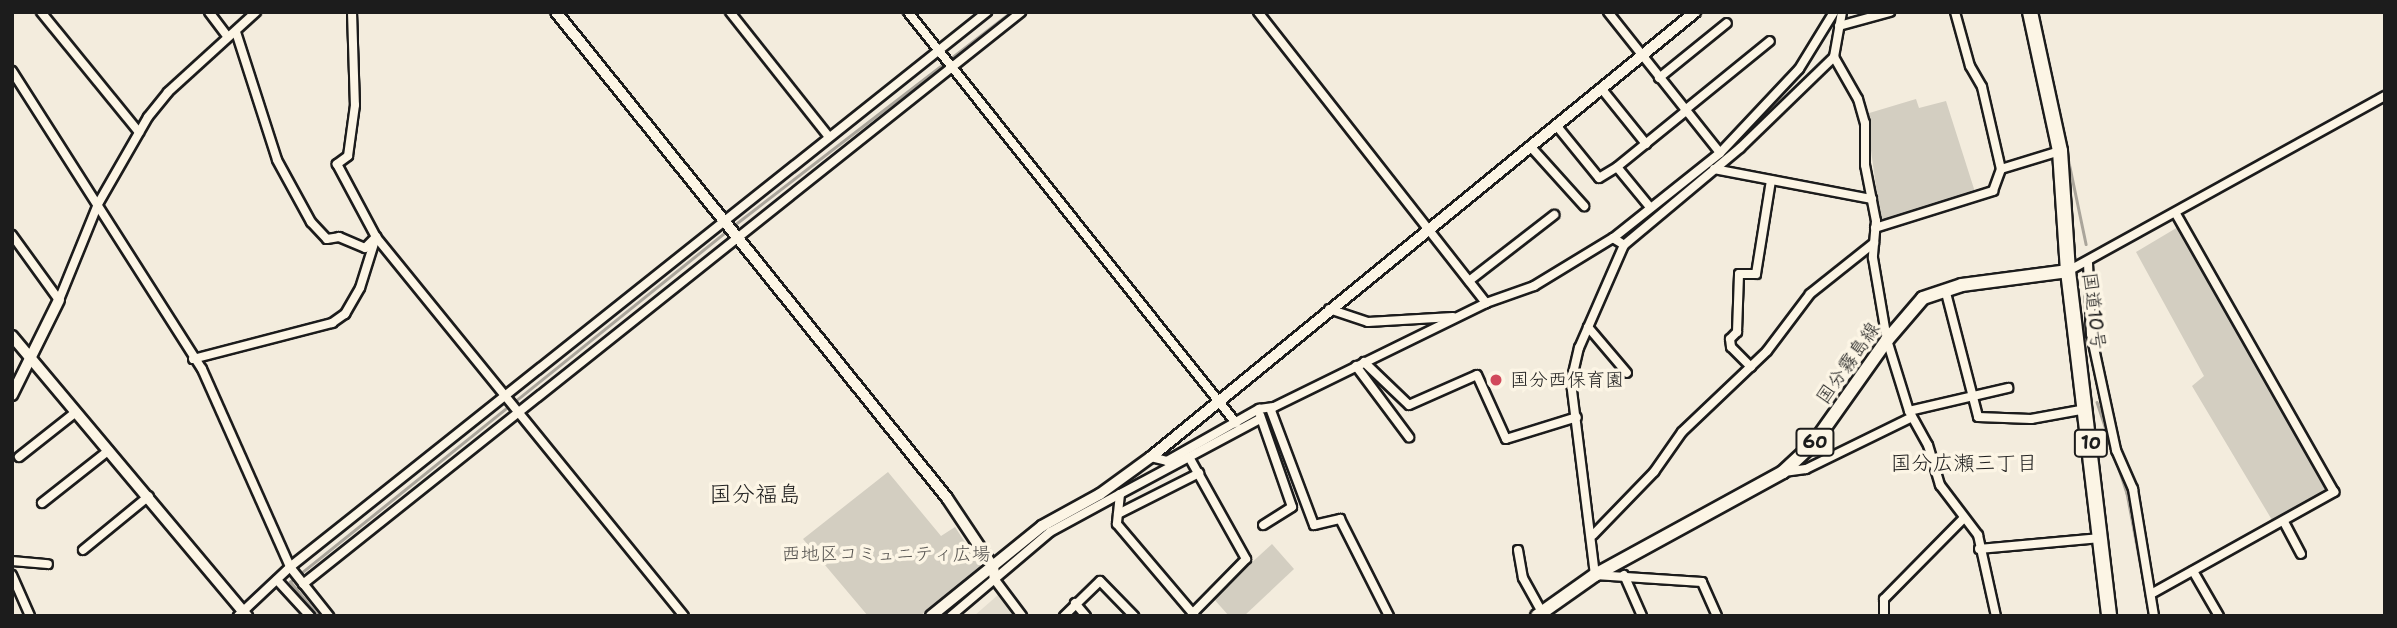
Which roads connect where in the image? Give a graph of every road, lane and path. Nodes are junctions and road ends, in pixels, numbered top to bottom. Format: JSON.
{"nodes":[{"id":1,"x":41,"y":12,"type":"edge"},
{"id":2,"x":209,"y":12,"type":"edge"},
{"id":3,"x":352,"y":12,"type":"edge"},
{"id":4,"x":556,"y":12,"type":"edge"},
{"id":5,"x":730,"y":12,"type":"edge"},
{"id":6,"x":908,"y":12,"type":"edge"},
{"id":7,"x":987,"y":12,"type":"edge"},
{"id":8,"x":1021,"y":12,"type":"edge"},
{"id":9,"x":1258,"y":12,"type":"edge"},
{"id":10,"x":1608,"y":12,"type":"edge"},
{"id":11,"x":1695,"y":12,"type":"edge"},
{"id":12,"x":1834,"y":12,"type":"edge"},
{"id":13,"x":1842,"y":12,"type":"edge"},
{"id":14,"x":1890,"y":12,"type":"edge"},
{"id":15,"x":1955,"y":12,"type":"edge"},
{"id":16,"x":2031,"y":12,"type":"edge"},
{"id":17,"x":254,"y":13,"type":"edge"},
{"id":18,"x":1727,"y":23,"type":"dead end"},
{"id":19,"x":1839,"y":26,"type":"junction"},
{"id":20,"x":236,"y":32,"type":"junction"},
{"id":21,"x":228,"y":37,"type":"junction"},
{"id":22,"x":1770,"y":41,"type":"dead end"},
{"id":23,"x":940,"y":52,"type":"junction"},
{"id":24,"x":1642,"y":55,"type":"junction"},
{"id":25,"x":1834,"y":57,"type":"junction"},
{"id":26,"x":952,"y":66,"type":"junction"},
{"id":27,"x":12,"y":71,"type":"edge"},
{"id":28,"x":1659,"y":78,"type":"junction"},
{"id":29,"x":1601,"y":88,"type":"junction"},
{"id":30,"x":2385,"y":96,"type":"edge"},
{"id":31,"x":1686,"y":111,"type":"junction"},
{"id":32,"x":1556,"y":125,"type":"junction"},
{"id":33,"x":139,"y":132,"type":"junction"},
{"id":34,"x":829,"y":137,"type":"junction"},
{"id":35,"x":1646,"y":144,"type":"junction"},
{"id":36,"x":1530,"y":145,"type":"junction"},
{"id":37,"x":2060,"y":151,"type":"junction"},
{"id":38,"x":1720,"y":153,"type":"junction"},
{"id":39,"x":1617,"y":167,"type":"junction"},
{"id":40,"x":1714,"y":169,"type":"junction"},
{"id":41,"x":2001,"y":169,"type":"junction"},
{"id":42,"x":1772,"y":180,"type":"junction"},
{"id":43,"x":1872,"y":199,"type":"junction"},
{"id":44,"x":98,"y":204,"type":"junction"},
{"id":45,"x":1584,"y":206,"type":"dead end"},
{"id":46,"x":1649,"y":206,"type":"junction"},
{"id":47,"x":2176,"y":214,"type":"junction"},
{"id":48,"x":1554,"y":215,"type":"dead end"},
{"id":49,"x":723,"y":221,"type":"junction"},
{"id":50,"x":1427,"y":228,"type":"junction"},
{"id":51,"x":1875,"y":228,"type":"junction"},
{"id":52,"x":12,"y":236,"type":"edge"},
{"id":53,"x":376,"y":237,"type":"junction"},
{"id":54,"x":1613,"y":238,"type":"junction"},
{"id":55,"x":738,"y":239,"type":"junction"},
{"id":56,"x":1874,"y":243,"type":"junction"},
{"id":57,"x":1624,"y":245,"type":"junction"},
{"id":58,"x":2088,"y":263,"type":"junction"},
{"id":59,"x":2068,"y":271,"type":"junction"},
{"id":60,"x":1469,"y":281,"type":"junction"},
{"id":61,"x":1945,"y":289,"type":"junction"},
{"id":62,"x":59,"y":300,"type":"junction"},
{"id":63,"x":1486,"y":303,"type":"junction"},
{"id":64,"x":1329,"y":309,"type":"junction"},
{"id":65,"x":1466,"y":315,"type":"junction"},
{"id":66,"x":1588,"y":327,"type":"junction"},
{"id":67,"x":12,"y":336,"type":"edge"},
{"id":68,"x":1887,"y":340,"type":"junction"},
{"id":69,"x":193,"y":359,"type":"junction"},
{"id":70,"x":32,"y":361,"type":"junction"},
{"id":71,"x":1360,"y":364,"type":"junction"},
{"id":72,"x":1751,"y":367,"type":"junction"},
{"id":73,"x":1627,"y":373,"type":"dead end"},
{"id":74,"x":2008,"y":388,"type":"dead end"},
{"id":75,"x":2084,"y":389,"type":"junction"},
{"id":76,"x":2101,"y":389,"type":"junction"},
{"id":77,"x":12,"y":395,"type":"edge"},
{"id":78,"x":1972,"y":395,"type":"junction"},
{"id":79,"x":509,"y":397,"type":"junction"},
{"id":80,"x":1218,"y":398,"type":"junction"},
{"id":81,"x":1270,"y":408,"type":"junction"},
{"id":82,"x":1259,"y":409,"type":"junction"},
{"id":83,"x":2086,"y":410,"type":"junction"},
{"id":84,"x":520,"y":411,"type":"junction"},
{"id":85,"x":76,"y":412,"type":"junction"},
{"id":86,"x":1911,"y":414,"type":"junction"},
{"id":87,"x":1577,"y":417,"type":"junction"},
{"id":88,"x":1260,"y":419,"type":"junction"},
{"id":89,"x":1236,"y":423,"type":"junction"},
{"id":90,"x":1409,"y":437,"type":"dead end"},
{"id":91,"x":109,"y":450,"type":"junction"},
{"id":92,"x":19,"y":457,"type":"dead end"},
{"id":93,"x":1150,"y":457,"type":"junction"},
{"id":94,"x":1189,"y":457,"type":"junction"},
{"id":95,"x":1169,"y":464,"type":"junction"},
{"id":96,"x":1783,"y":472,"type":"junction"},
{"id":97,"x":1199,"y":473,"type":"junction"},
{"id":98,"x":1120,"y":494,"type":"junction"},
{"id":99,"x":149,"y":496,"type":"junction"},
{"id":100,"x":1101,"y":497,"type":"junction"},
{"id":101,"x":42,"y":503,"type":"dead end"},
{"id":102,"x":1118,"y":514,"type":"junction"},
{"id":103,"x":1964,"y":518,"type":"junction"},
{"id":104,"x":2284,"y":522,"type":"junction"},
{"id":105,"x":1264,"y":524,"type":"dead end"},
{"id":106,"x":1593,"y":535,"type":"junction"},
{"id":107,"x":2101,"y":538,"type":"junction"},
{"id":108,"x":83,"y":550,"type":"dead end"},
{"id":109,"x":1518,"y":550,"type":"dead end"},
{"id":110,"x":1979,"y":550,"type":"junction"},
{"id":111,"x":2301,"y":554,"type":"dead end"},
{"id":112,"x":12,"y":561,"type":"edge"},
{"id":113,"x":48,"y":564,"type":"dead end"},
{"id":114,"x":290,"y":567,"type":"junction"},
{"id":115,"x":993,"y":567,"type":"junction"},
{"id":116,"x":2193,"y":571,"type":"junction"},
{"id":117,"x":12,"y":575,"type":"edge"},
{"id":118,"x":1595,"y":575,"type":"junction"},
{"id":119,"x":1624,"y":575,"type":"junction"},
{"id":120,"x":277,"y":580,"type":"junction"},
{"id":121,"x":995,"y":580,"type":"junction"},
{"id":122,"x":303,"y":584,"type":"junction"},
{"id":123,"x":15,"y":593,"type":"edge"},
{"id":124,"x":2151,"y":594,"type":"junction"},
{"id":125,"x":1075,"y":603,"type":"junction"},
{"id":126,"x":1546,"y":612,"type":"edge"},
{"id":127,"x":243,"y":614,"type":"edge"},
{"id":128,"x":1194,"y":614,"type":"edge"},
{"id":129,"x":30,"y":616,"type":"edge"},
{"id":130,"x":310,"y":616,"type":"edge"},
{"id":131,"x":329,"y":616,"type":"edge"},
{"id":132,"x":684,"y":616,"type":"edge"},
{"id":133,"x":931,"y":616,"type":"edge"},
{"id":134,"x":951,"y":616,"type":"edge"},
{"id":135,"x":1022,"y":616,"type":"edge"},
{"id":136,"x":1064,"y":616,"type":"edge"},
{"id":137,"x":1086,"y":616,"type":"edge"},
{"id":138,"x":1134,"y":616,"type":"edge"},
{"id":139,"x":1389,"y":616,"type":"edge"},
{"id":140,"x":1642,"y":616,"type":"edge"},
{"id":141,"x":1717,"y":616,"type":"edge"},
{"id":142,"x":1884,"y":616,"type":"edge"},
{"id":143,"x":1996,"y":616,"type":"edge"},
{"id":144,"x":2109,"y":616,"type":"edge"},
{"id":145,"x":2154,"y":616,"type":"edge"},
{"id":146,"x":2219,"y":616,"type":"edge"}],
"edges":[{"from":1,"to":33,"type":"street"},
{"from":2,"to":21,"type":"street"},
{"from":3,"to":53,"type":"street"},
{"from":4,"to":49,"type":"street"},
{"from":5,"to":34,"type":"street"},
{"from":6,"to":23,"type":"street"},
{"from":7,"to":23,"type":"street"},
{"from":8,"to":26,"type":"street"},
{"from":9,"to":50,"type":"street"},
{"from":10,"to":24,"type":"street"},
{"from":11,"to":24,"type":"street"},
{"from":12,"to":38,"type":"street"},
{"from":13,"to":19,"type":"street"},
{"from":14,"to":19,"type":"street"},
{"from":15,"to":41,"type":"street"},
{"from":16,"to":37,"type":"highway","name":"国道10号","number":"10"},
{"from":17,"to":20,"type":"street"},
{"from":18,"to":28,"type":"street"},
{"from":19,"to":25,"type":"street"},
{"from":20,"to":21,"type":"street"},
{"from":20,"to":53,"type":"street"},
{"from":21,"to":33,"type":"street"},
{"from":22,"to":31,"type":"street"},
{"from":23,"to":26,"type":"street"},
{"from":23,"to":34,"type":"street"},
{"from":24,"to":28,"type":"street"},
{"from":24,"to":29,"type":"street"},
{"from":25,"to":40,"type":"street"},
{"from":25,"to":43,"type":"street"},
{"from":26,"to":55,"type":"street"},
{"from":26,"to":80,"type":"street"},
{"from":27,"to":44,"type":"street"},
{"from":28,"to":31,"type":"street"},
{"from":29,"to":32,"type":"street"},
{"from":29,"to":35,"type":"street"},
{"from":30,"to":47,"type":"street"},
{"from":31,"to":35,"type":"street"},
{"from":31,"to":38,"type":"street"},
{"from":32,"to":36,"type":"street"},
{"from":32,"to":39,"type":"street"},
{"from":33,"to":44,"type":"street"},
{"from":34,"to":49,"type":"street"},
{"from":35,"to":39,"type":"street"},
{"from":36,"to":45,"type":"street"},
{"from":36,"to":50,"type":"street"},
{"from":37,"to":41,"type":"street"},
{"from":37,"to":59,"type":"highway","name":"国道10号","number":"10"},
{"from":38,"to":46,"type":"street"},
{"from":39,"to":46,"type":"street"},
{"from":40,"to":42,"type":"street"},
{"from":40,"to":57,"type":"street"},
{"from":41,"to":51,"type":"street"},
{"from":42,"to":43,"type":"street"},
{"from":42,"to":72,"type":"street"},
{"from":43,"to":51,"type":"street"},
{"from":44,"to":62,"type":"street"},
{"from":44,"to":69,"type":"street"},
{"from":46,"to":54,"type":"street"},
{"from":47,"to":58,"type":"street"},
{"from":47,"to":104,"type":"street"},
{"from":48,"to":60,"type":"street"},
{"from":49,"to":55,"type":"street"},
{"from":49,"to":79,"type":"street"},
{"from":50,"to":60,"type":"street"},
{"from":50,"to":64,"type":"street"},
{"from":51,"to":56,"type":"street"},
{"from":52,"to":62,"type":"street"},
{"from":53,"to":69,"type":"street"},
{"from":53,"to":79,"type":"street"},
{"from":54,"to":57,"type":"street"},
{"from":54,"to":63,"type":"street"},
{"from":55,"to":84,"type":"street"},
{"from":55,"to":115,"type":"street"},
{"from":56,"to":68,"type":"street"},
{"from":56,"to":72,"type":"street"},
{"from":57,"to":66,"type":"street"},
{"from":58,"to":59,"type":"street"},
{"from":58,"to":76,"type":"street"},
{"from":59,"to":61,"type":"main road","name":"国分霧島線","number":"60"},
{"from":59,"to":75,"type":"highway","name":"国道10号","number":"10"},
{"from":60,"to":63,"type":"street"},
{"from":61,"to":68,"type":"main road","name":"国分霧島線","number":"60"},
{"from":61,"to":78,"type":"street"},
{"from":62,"to":70,"type":"street"},
{"from":63,"to":65,"type":"street"},
{"from":64,"to":65,"type":"street"},
{"from":64,"to":80,"type":"street"},
{"from":65,"to":71,"type":"street"},
{"from":66,"to":73,"type":"street"},
{"from":66,"to":87,"type":"street"},
{"from":67,"to":70,"type":"street"},
{"from":68,"to":86,"type":"street"},
{"from":68,"to":96,"type":"main road","name":"国分霧島線","number":"60"},
{"from":69,"to":114,"type":"street"},
{"from":70,"to":77,"type":"street"},
{"from":70,"to":85,"type":"street"},
{"from":71,"to":81,"type":"street"},
{"from":71,"to":87,"type":"street"},
{"from":71,"to":90,"type":"street"},
{"from":72,"to":106,"type":"street"},
{"from":74,"to":78,"type":"street"},
{"from":75,"to":76,"type":"street"},
{"from":75,"to":83,"type":"highway","name":"国道10号","number":"10"},
{"from":76,"to":124,"type":"street"},
{"from":78,"to":83,"type":"street"},
{"from":78,"to":86,"type":"street"},
{"from":79,"to":84,"type":"street"},
{"from":79,"to":114,"type":"street"},
{"from":80,"to":89,"type":"street"},
{"from":80,"to":93,"type":"street"},
{"from":81,"to":82,"type":"street"},
{"from":81,"to":139,"type":"street"},
{"from":82,"to":88,"type":"street"},
{"from":82,"to":89,"type":"street"},
{"from":83,"to":107,"type":"highway","name":"国道10号","number":"10"},
{"from":84,"to":122,"type":"street"},
{"from":84,"to":132,"type":"street"},
{"from":85,"to":91,"type":"street"},
{"from":85,"to":92,"type":"street"},
{"from":86,"to":96,"type":"street"},
{"from":86,"to":103,"type":"street"},
{"from":87,"to":106,"type":"street"},
{"from":88,"to":94,"type":"street"},
{"from":88,"to":105,"type":"street"},
{"from":89,"to":95,"type":"street"},
{"from":91,"to":99,"type":"street"},
{"from":91,"to":101,"type":"street"},
{"from":93,"to":95,"type":"street"},
{"from":93,"to":100,"type":"street"},
{"from":94,"to":95,"type":"street"},
{"from":94,"to":97,"type":"street"},
{"from":95,"to":98,"type":"street"},
{"from":96,"to":118,"type":"main road","name":"国分霧島線","number":"60"},
{"from":97,"to":102,"type":"street"},
{"from":97,"to":128,"type":"street"},
{"from":98,"to":100,"type":"street"},
{"from":98,"to":102,"type":"street"},
{"from":99,"to":108,"type":"street"},
{"from":99,"to":127,"type":"street"},
{"from":100,"to":115,"type":"street"},
{"from":100,"to":121,"type":"street"},
{"from":102,"to":128,"type":"street"},
{"from":103,"to":110,"type":"street"},
{"from":103,"to":142,"type":"street"},
{"from":104,"to":111,"type":"street"},
{"from":104,"to":116,"type":"street"},
{"from":106,"to":118,"type":"street"},
{"from":107,"to":110,"type":"street"},
{"from":107,"to":144,"type":"highway","name":"国道10号","number":"10"},
{"from":109,"to":126,"type":"street"},
{"from":110,"to":143,"type":"street"},
{"from":112,"to":113,"type":"street"},
{"from":114,"to":120,"type":"street"},
{"from":114,"to":122,"type":"street"},
{"from":115,"to":121,"type":"street"},
{"from":115,"to":133,"type":"street"},
{"from":116,"to":124,"type":"street"},
{"from":116,"to":146,"type":"street"},
{"from":117,"to":123,"type":"street"},
{"from":118,"to":119,"type":"street"},
{"from":118,"to":126,"type":"main road","name":"国分霧島線","number":"60"},
{"from":119,"to":140,"type":"street"},
{"from":119,"to":141,"type":"street"},
{"from":120,"to":127,"type":"street"},
{"from":120,"to":130,"type":"street"},
{"from":121,"to":134,"type":"street"},
{"from":121,"to":135,"type":"street"},
{"from":122,"to":131,"type":"street"},
{"from":123,"to":129,"type":"street"},
{"from":124,"to":145,"type":"street"},
{"from":125,"to":136,"type":"street"},
{"from":125,"to":137,"type":"street"},
{"from":125,"to":138,"type":"street"}]}
